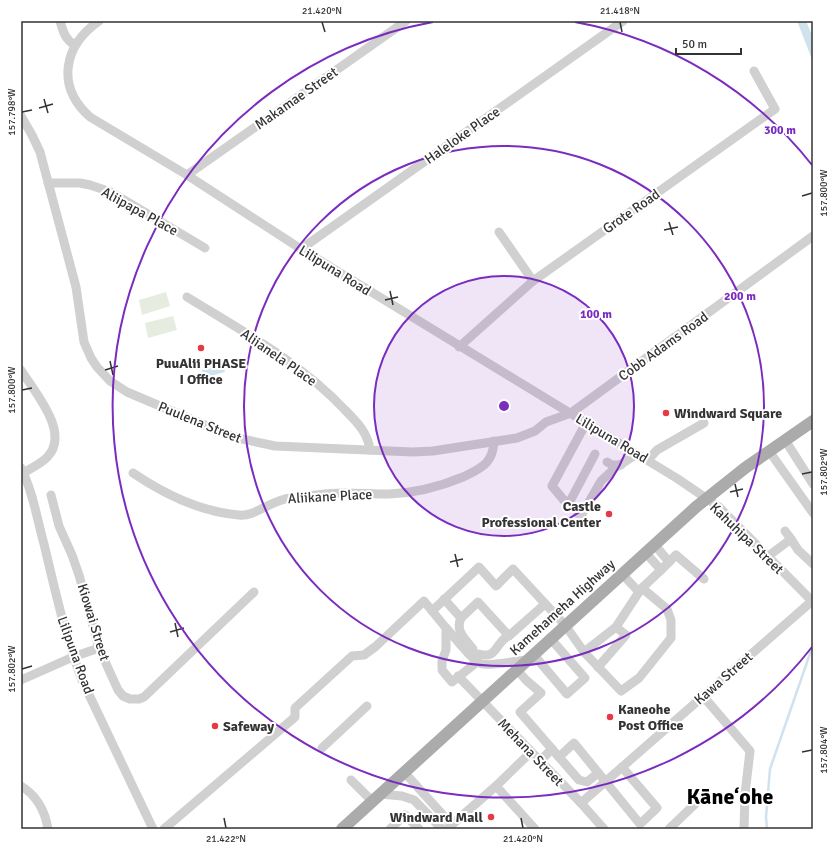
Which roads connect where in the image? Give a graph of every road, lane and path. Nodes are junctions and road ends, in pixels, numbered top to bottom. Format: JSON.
{"nodes":[{"id":1,"x":60,"y":21,"type":"edge"},
{"id":2,"x":99,"y":21,"type":"edge"},
{"id":3,"x":406,"y":21,"type":"edge"},
{"id":4,"x":623,"y":21,"type":"edge"},
{"id":5,"x":75,"y":45,"type":"junction"},
{"id":6,"x":754,"y":71,"type":"dead end"},
{"id":7,"x":21,"y":116,"type":"edge"},
{"id":8,"x":187,"y":175,"type":"junction"},
{"id":9,"x":48,"y":183,"type":"junction"},
{"id":10,"x":499,"y":232,"type":"dead end"},
{"id":11,"x":813,"y":236,"type":"edge"},
{"id":12,"x":205,"y":248,"type":"dead end"},
{"id":13,"x":301,"y":249,"type":"junction"},
{"id":14,"x":533,"y":281,"type":"junction"},
{"id":15,"x":187,"y":297,"type":"dead end"},
{"id":16,"x":459,"y":346,"type":"junction"},
{"id":17,"x":21,"y":370,"type":"edge"},
{"id":18,"x":570,"y":413,"type":"junction"},
{"id":19,"x":586,"y":423,"type":"junction"},
{"id":20,"x":704,"y":423,"type":"dead end"},
{"id":21,"x":812,"y":424,"type":"edge"},
{"id":22,"x":785,"y":440,"type":"junction"},
{"id":23,"x":494,"y":441,"type":"junction"},
{"id":24,"x":370,"y":450,"type":"junction"},
{"id":25,"x":769,"y":451,"type":"junction"},
{"id":26,"x":595,"y":454,"type":"dead end"},
{"id":27,"x":637,"y":454,"type":"junction"},
{"id":28,"x":648,"y":460,"type":"junction"},
{"id":29,"x":607,"y":462,"type":"dead end"},
{"id":30,"x":621,"y":465,"type":"junction"},
{"id":31,"x":22,"y":471,"type":"edge"},
{"id":32,"x":133,"y":473,"type":"dead end"},
{"id":33,"x":678,"y":479,"type":"joint"},
{"id":34,"x":813,"y":484,"type":"edge"},
{"id":35,"x":51,"y":495,"type":"dead end"},
{"id":36,"x":705,"y":499,"type":"junction"},
{"id":37,"x":813,"y":513,"type":"edge"},
{"id":38,"x":578,"y":514,"type":"dead end"},
{"id":39,"x":785,"y":531,"type":"dead end"},
{"id":40,"x":791,"y":539,"type":"junction"},
{"id":41,"x":650,"y":548,"type":"junction"},
{"id":42,"x":767,"y":557,"type":"junction"},
{"id":43,"x":669,"y":562,"type":"junction"},
{"id":44,"x":813,"y":564,"type":"edge"},
{"id":45,"x":661,"y":570,"type":"junction"},
{"id":46,"x":622,"y":574,"type":"junction"},
{"id":47,"x":704,"y":579,"type":"dead end"},
{"id":48,"x":641,"y":590,"type":"junction"},
{"id":49,"x":254,"y":592,"type":"dead end"},
{"id":50,"x":444,"y":599,"type":"junction"},
{"id":51,"x":813,"y":601,"type":"edge"},
{"id":52,"x":545,"y":604,"type":"junction"},
{"id":53,"x":432,"y":611,"type":"junction"},
{"id":54,"x":461,"y":618,"type":"junction"},
{"id":55,"x":565,"y":625,"type":"junction"},
{"id":56,"x":616,"y":627,"type":"junction"},
{"id":57,"x":446,"y":628,"type":"junction"},
{"id":58,"x":509,"y":636,"type":"junction"},
{"id":59,"x":550,"y":638,"type":"junction"},
{"id":60,"x":99,"y":648,"type":"junction"},
{"id":61,"x":584,"y":652,"type":"junction"},
{"id":62,"x":477,"y":655,"type":"junction"},
{"id":63,"x":73,"y":657,"type":"junction"},
{"id":64,"x":530,"y":657,"type":"junction"},
{"id":65,"x":598,"y":666,"type":"junction"},
{"id":66,"x":516,"y":670,"type":"junction"},
{"id":67,"x":458,"y":676,"type":"junction"},
{"id":68,"x":21,"y":680,"type":"edge"},
{"id":69,"x":703,"y":696,"type":"junction"},
{"id":70,"x":482,"y":701,"type":"junction"},
{"id":71,"x":367,"y":706,"type":"dead end"},
{"id":72,"x":322,"y":748,"type":"dead end"},
{"id":73,"x":552,"y":749,"type":"junction"},
{"id":74,"x":531,"y":752,"type":"junction"},
{"id":75,"x":559,"y":757,"type":"junction"},
{"id":76,"x":540,"y":761,"type":"junction"},
{"id":77,"x":622,"y":767,"type":"junction"},
{"id":78,"x":404,"y":772,"type":"junction"},
{"id":79,"x":598,"y":773,"type":"junction"},
{"id":80,"x":351,"y":780,"type":"dead end"},
{"id":81,"x":606,"y":781,"type":"junction"},
{"id":82,"x":21,"y":786,"type":"edge"},
{"id":83,"x":496,"y":786,"type":"junction"},
{"id":84,"x":376,"y":798,"type":"junction"},
{"id":85,"x":581,"y":803,"type":"junction"},
{"id":86,"x":695,"y":804,"type":"dead end"},
{"id":87,"x":449,"y":827,"type":"edge"},
{"id":88,"x":48,"y":829,"type":"edge"},
{"id":89,"x":153,"y":829,"type":"edge"},
{"id":90,"x":164,"y":829,"type":"edge"},
{"id":91,"x":342,"y":829,"type":"edge"},
{"id":92,"x":390,"y":829,"type":"edge"},
{"id":93,"x":418,"y":829,"type":"edge"},
{"id":94,"x":442,"y":829,"type":"edge"},
{"id":95,"x":535,"y":829,"type":"edge"},
{"id":96,"x":604,"y":829,"type":"edge"},
{"id":97,"x":669,"y":829,"type":"edge"},
{"id":98,"x":744,"y":829,"type":"edge"}],
"edges":[{"from":1,"to":5,"type":"street"},
{"from":2,"to":5,"type":"street","name":"Lilipuna Road"},
{"from":3,"to":8,"type":"street","name":"Makamae Street"},
{"from":4,"to":13,"type":"street","name":"Haleloke Place"},
{"from":5,"to":8,"type":"street","name":"Lilipuna Road"},
{"from":6,"to":14,"type":"street","name":"Grote Road"},
{"from":7,"to":9,"type":"street","name":"Puulena Street"},
{"from":8,"to":13,"type":"street","name":"Lilipuna Road"},
{"from":9,"to":12,"type":"street","name":"Aliipapa Place"},
{"from":9,"to":24,"type":"street","name":"Puulena Street"},
{"from":10,"to":14,"type":"street"},
{"from":11,"to":18,"type":"street","name":"Cobb Adams Road"},
{"from":13,"to":16,"type":"street","name":"Lilipuna Road"},
{"from":14,"to":16,"type":"street","name":"Grote Road"},
{"from":15,"to":24,"type":"street","name":"Aliianela Place"},
{"from":16,"to":18,"type":"street","name":"Lilipuna Road"},
{"from":17,"to":31,"type":"street","name":"Lilipuna Road"},
{"from":18,"to":19,"type":"street","name":"Lilipuna Road"},
{"from":18,"to":23,"type":"street","name":"Puulena Street"},
{"from":19,"to":26,"type":"street"},
{"from":19,"to":27,"type":"street","name":"Lilipuna Road"},
{"from":20,"to":28,"type":"street"},
{"from":21,"to":22,"type":"main road","name":"Kamehameha Highway"},
{"from":22,"to":25,"type":"main road","name":"Kamehameha Highway"},
{"from":22,"to":34,"type":"street"},
{"from":23,"to":24,"type":"street","name":"Puulena Street"},
{"from":23,"to":32,"type":"street","name":"Aliikane Place"},
{"from":25,"to":36,"type":"main road","name":"Kamehameha Highway"},
{"from":25,"to":37,"type":"street"},
{"from":27,"to":28,"type":"street","name":"Lilipuna Road"},
{"from":27,"to":30,"type":"street"},
{"from":28,"to":33,"type":"street","name":"Lilipuna Road"},
{"from":29,"to":30,"type":"street"},
{"from":30,"to":38,"type":"street"},
{"from":31,"to":63,"type":"street","name":"Lilipuna Road"},
{"from":33,"to":36,"type":"street","name":"Kahuhipa Street"},
{"from":35,"to":60,"type":"street","name":"Kiowai Street"},
{"from":36,"to":41,"type":"main road","name":"Kamehameha Highway"},
{"from":36,"to":42,"type":"street","name":"Kahuhipa Street"},
{"from":39,"to":40,"type":"street"},
{"from":40,"to":42,"type":"street"},
{"from":40,"to":44,"type":"street"},
{"from":41,"to":43,"type":"street"},
{"from":41,"to":45,"type":"street"},
{"from":41,"to":46,"type":"main road","name":"Kamehameha Highway"},
{"from":42,"to":51,"type":"street","name":"Kahuhipa Street"},
{"from":43,"to":45,"type":"street"},
{"from":43,"to":47,"type":"street"},
{"from":45,"to":48,"type":"street"},
{"from":46,"to":48,"type":"street"},
{"from":46,"to":55,"type":"main road","name":"Kamehameha Highway"},
{"from":48,"to":56,"type":"street"},
{"from":48,"to":65,"type":"street"},
{"from":49,"to":60,"type":"street","name":"Kiowai Street"},
{"from":50,"to":52,"type":"street"},
{"from":50,"to":53,"type":"street"},
{"from":50,"to":54,"type":"street"},
{"from":51,"to":69,"type":"street","name":"Kawa Street"},
{"from":52,"to":55,"type":"street"},
{"from":52,"to":58,"type":"street"},
{"from":53,"to":57,"type":"street"},
{"from":53,"to":90,"type":"street"},
{"from":54,"to":58,"type":"street"},
{"from":54,"to":62,"type":"street"},
{"from":55,"to":59,"type":"main road","name":"Kamehameha Highway"},
{"from":55,"to":61,"type":"street"},
{"from":56,"to":61,"type":"street"},
{"from":56,"to":65,"type":"street"},
{"from":57,"to":62,"type":"street"},
{"from":57,"to":67,"type":"street"},
{"from":58,"to":62,"type":"street"},
{"from":59,"to":64,"type":"main road","name":"Kamehameha Highway"},
{"from":59,"to":64,"type":"street"},
{"from":60,"to":63,"type":"street"},
{"from":61,"to":65,"type":"street"},
{"from":62,"to":64,"type":"street"},
{"from":62,"to":67,"type":"street"},
{"from":63,"to":68,"type":"street"},
{"from":63,"to":89,"type":"street","name":"Lilipuna Road"},
{"from":64,"to":66,"type":"main road","name":"Kamehameha Highway"},
{"from":66,"to":70,"type":"main road","name":"Kamehameha Highway"},
{"from":66,"to":73,"type":"street"},
{"from":67,"to":70,"type":"street","name":"Mehana Street"},
{"from":69,"to":77,"type":"street","name":"Kawa Street"},
{"from":69,"to":98,"type":"street"},
{"from":70,"to":74,"type":"street","name":"Mehana Street"},
{"from":70,"to":78,"type":"main road","name":"Kamehameha Highway"},
{"from":71,"to":72,"type":"street"},
{"from":73,"to":75,"type":"street"},
{"from":73,"to":76,"type":"street"},
{"from":74,"to":76,"type":"street","name":"Mehana Street"},
{"from":74,"to":83,"type":"street"},
{"from":75,"to":79,"type":"street"},
{"from":75,"to":79,"type":"street"},
{"from":76,"to":85,"type":"street","name":"Mehana Street"},
{"from":77,"to":81,"type":"street","name":"Kawa Street"},
{"from":77,"to":81,"type":"street"},
{"from":78,"to":84,"type":"main road","name":"Kamehameha Highway"},
{"from":78,"to":87,"type":"street"},
{"from":79,"to":81,"type":"street"},
{"from":80,"to":84,"type":"street"},
{"from":81,"to":85,"type":"street","name":"Kawa Street"},
{"from":82,"to":88,"type":"street"},
{"from":83,"to":87,"type":"street"},
{"from":83,"to":95,"type":"street"},
{"from":84,"to":91,"type":"main road","name":"Kamehameha Highway"},
{"from":84,"to":94,"type":"street"},
{"from":85,"to":96,"type":"street","name":"Mehana Street"},
{"from":86,"to":97,"type":"street"},
{"from":92,"to":93,"type":"street"}]}
